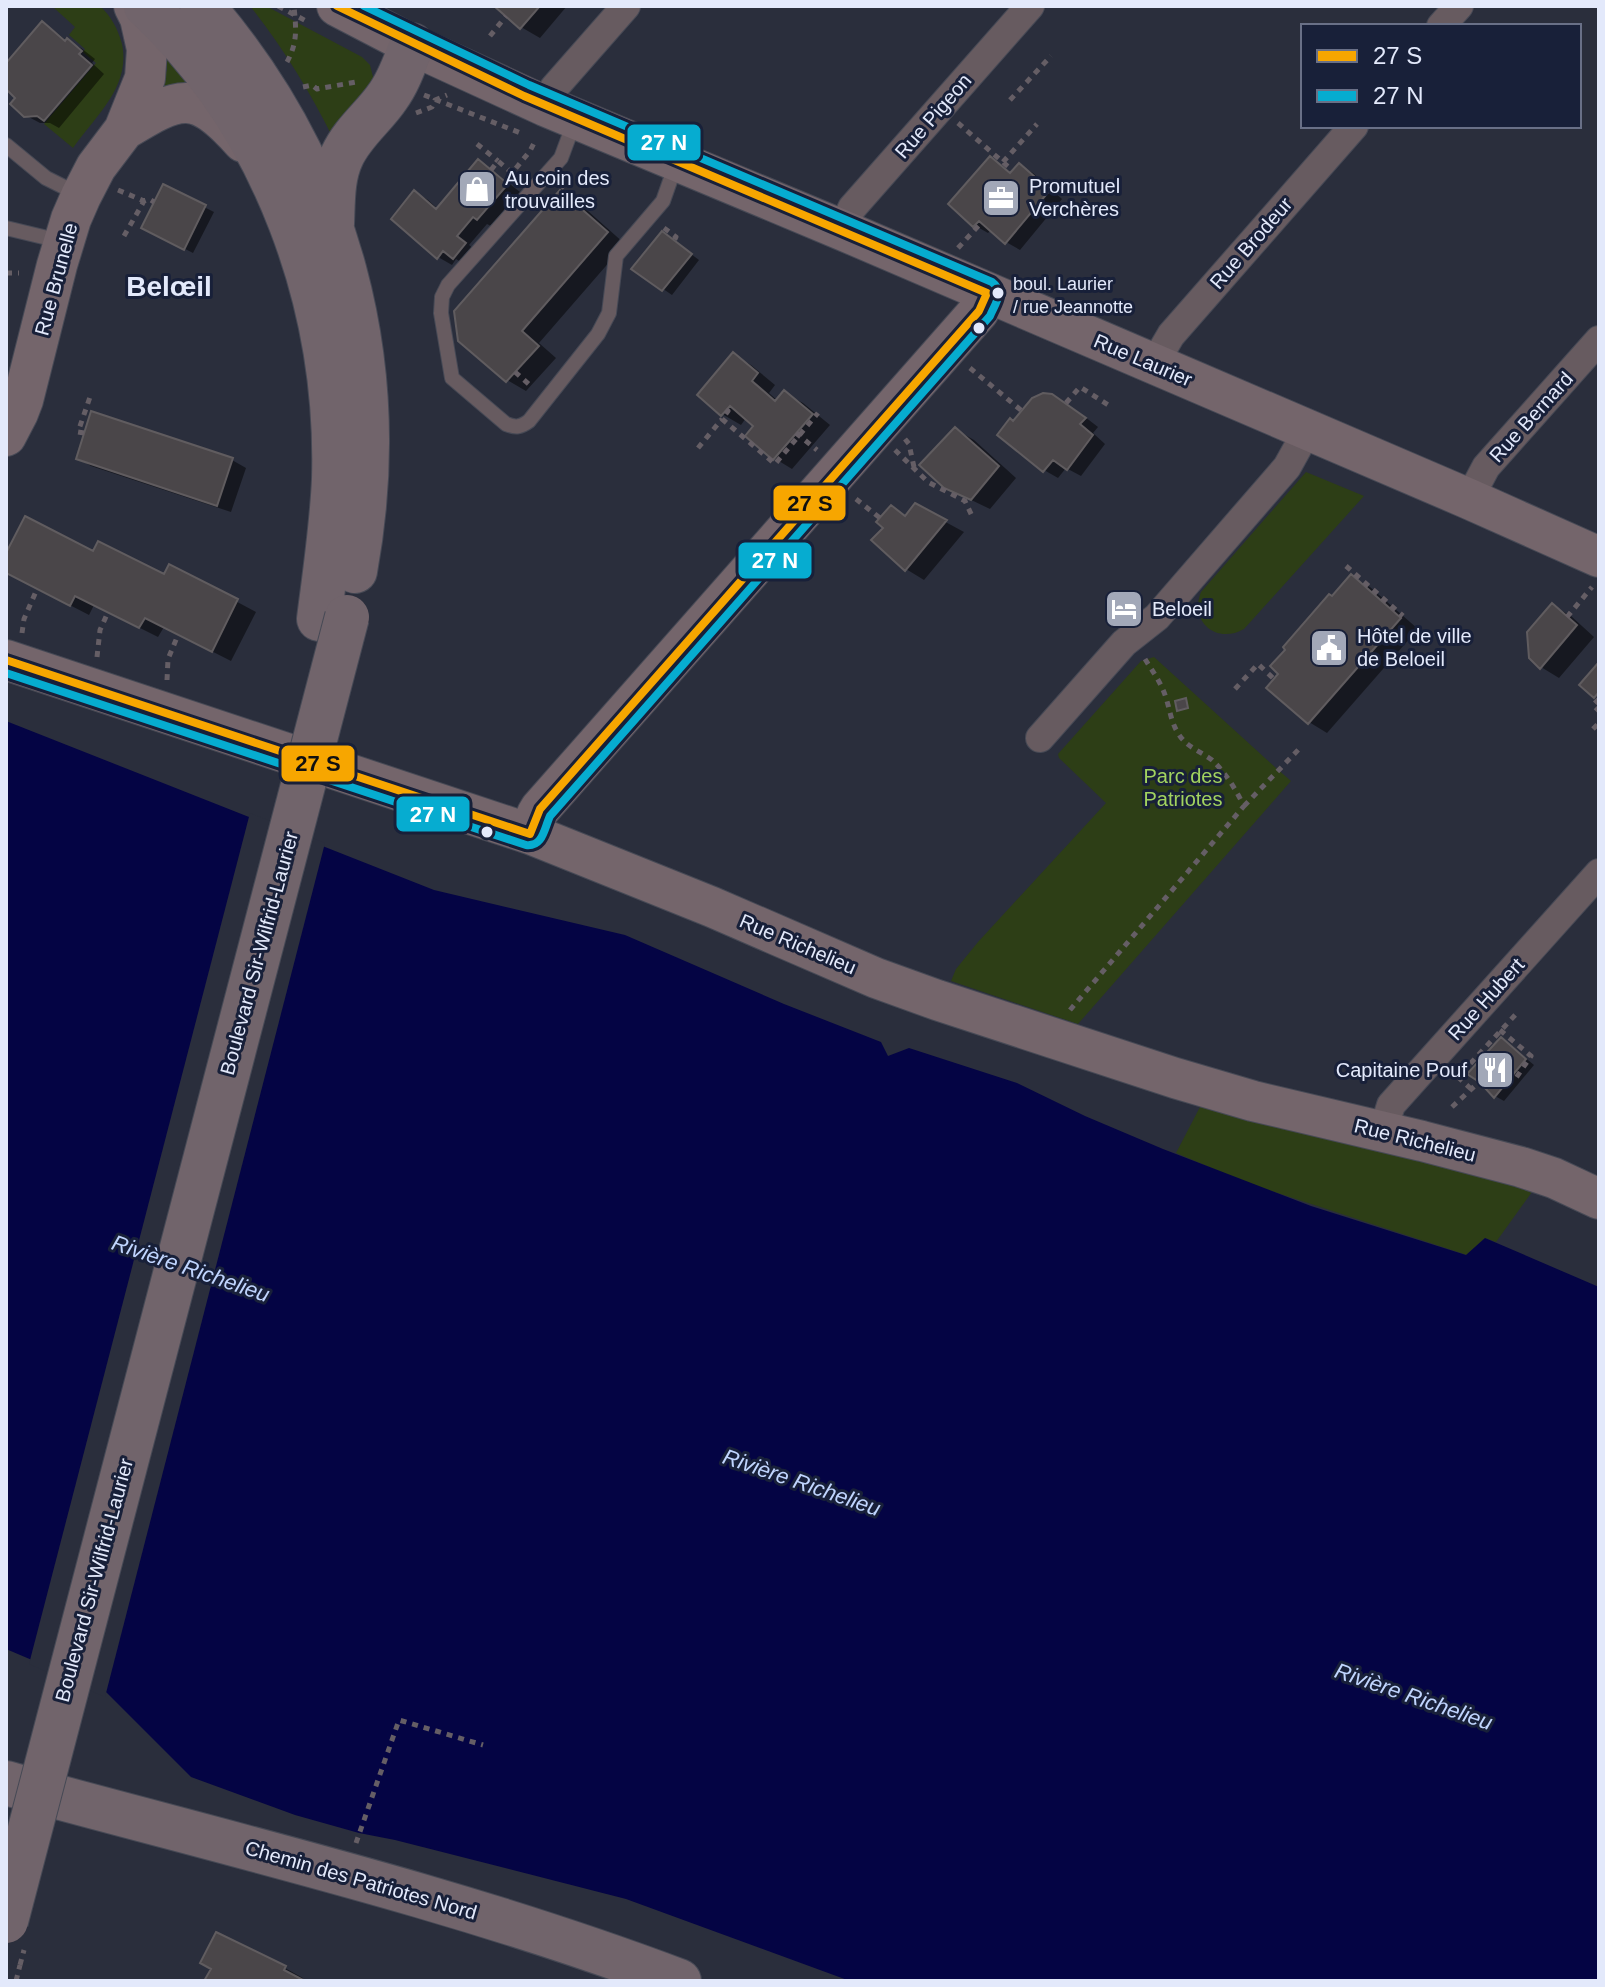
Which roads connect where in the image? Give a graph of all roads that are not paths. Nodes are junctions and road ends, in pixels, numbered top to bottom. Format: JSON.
{"nodes":[{"id":1,"x":134,"y":6,"type":"edge"},
{"id":2,"x":146,"y":6,"type":"edge"},
{"id":3,"x":202,"y":6,"type":"edge"},
{"id":4,"x":337,"y":6,"type":"edge"},
{"id":5,"x":626,"y":6,"type":"edge"},
{"id":6,"x":1030,"y":6,"type":"edge"},
{"id":7,"x":1459,"y":6,"type":"edge"},
{"id":8,"x":1443,"y":24,"type":"edge"},
{"id":9,"x":412,"y":45,"type":"junction"},
{"id":10,"x":552,"y":121,"type":"junction"},
{"id":11,"x":1352,"y":128,"type":"edge"},
{"id":12,"x":124,"y":130,"type":"junction"},
{"id":13,"x":6,"y":145,"type":"edge"},
{"id":14,"x":678,"y":162,"type":"junction"},
{"id":15,"x":267,"y":169,"type":"junction"},
{"id":16,"x":97,"y":192,"type":"junction"},
{"id":17,"x":332,"y":226,"type":"junction"},
{"id":18,"x":6,"y":228,"type":"edge"},
{"id":19,"x":842,"y":230,"type":"junction"},
{"id":20,"x":63,"y":242,"type":"junction"},
{"id":21,"x":987,"y":293,"type":"junction"},
{"id":22,"x":1599,"y":340,"type":"edge"},
{"id":23,"x":1154,"y":364,"type":"junction"},
{"id":24,"x":1307,"y":431,"type":"junction"},
{"id":25,"x":6,"y":436,"type":"edge"},
{"id":26,"x":1469,"y":499,"type":"junction"},
{"id":27,"x":1595,"y":572,"type":"edge"},
{"id":28,"x":333,"y":618,"type":"junction"},
{"id":29,"x":12,"y":651,"type":"edge"},
{"id":30,"x":1040,"y":738,"type":"dead end"},
{"id":31,"x":530,"y":834,"type":"junction"},
{"id":32,"x":1599,"y":873,"type":"edge"},
{"id":33,"x":1383,"y":1131,"type":"junction"},
{"id":34,"x":1599,"y":1199,"type":"edge"},
{"id":35,"x":17,"y":1796,"type":"edge"},
{"id":36,"x":6,"y":1921,"type":"edge"},
{"id":37,"x":677,"y":1981,"type":"edge"}],
"edges":[{"from":1,"to":12,"type":"street","name":"Rue Brunelle"},
{"from":2,"to":15,"type":"main road","name":"Boulevard Sir-Wilfrid-Laurier"},
{"from":3,"to":17,"type":"main road","name":"Boulevard Sir-Wilfrid-Laurier"},
{"from":4,"to":9,"type":"street","name":"Rue Laurier"},
{"from":5,"to":10,"type":"street"},
{"from":6,"to":19,"type":"street","name":"Rue Pigeon"},
{"from":7,"to":8,"type":"street"},
{"from":9,"to":10,"type":"street","name":"Rue Laurier"},
{"from":9,"to":17,"type":"main road"},
{"from":10,"to":14,"type":"street","name":"Rue Laurier"},
{"from":10,"to":14,"type":"lane"},
{"from":11,"to":23,"type":"street","name":"Rue Brodeur"},
{"from":12,"to":15,"type":"street","name":"Rue Brunelle"},
{"from":12,"to":16,"type":"street","name":"Rue Brunelle"},
{"from":13,"to":16,"type":"lane"},
{"from":14,"to":19,"type":"street","name":"Rue Laurier"},
{"from":15,"to":28,"type":"main road","name":"Boulevard Sir-Wilfrid-Laurier"},
{"from":16,"to":20,"type":"street","name":"Rue Brunelle"},
{"from":17,"to":28,"type":"main road","name":"Boulevard Sir-Wilfrid-Laurier"},
{"from":18,"to":20,"type":"lane"},
{"from":19,"to":21,"type":"street","name":"Rue Laurier"},
{"from":20,"to":25,"type":"street","name":"Rue Brunelle"},
{"from":21,"to":23,"type":"street","name":"Rue Laurier"},
{"from":21,"to":31,"type":"street"},
{"from":22,"to":26,"type":"street","name":"Rue Bernard"},
{"from":23,"to":24,"type":"street","name":"Rue Laurier"},
{"from":24,"to":26,"type":"street","name":"Rue Laurier"},
{"from":24,"to":30,"type":"street"},
{"from":26,"to":27,"type":"street","name":"Rue Laurier"},
{"from":28,"to":35,"type":"main road","name":"Boulevard Sir-Wilfrid-Laurier"},
{"from":28,"to":36,"type":"main road","name":"Boulevard Sir-Wilfrid-Laurier","bridge":true},
{"from":29,"to":31,"type":"street","name":"Rue Richelieu"},
{"from":31,"to":33,"type":"street","name":"Rue Richelieu"},
{"from":32,"to":33,"type":"street","name":"Rue Hubert"},
{"from":33,"to":34,"type":"street","name":"Rue Richelieu"},
{"from":35,"to":37,"type":"main road","name":"Chemin des Patriotes Nord"}]}
